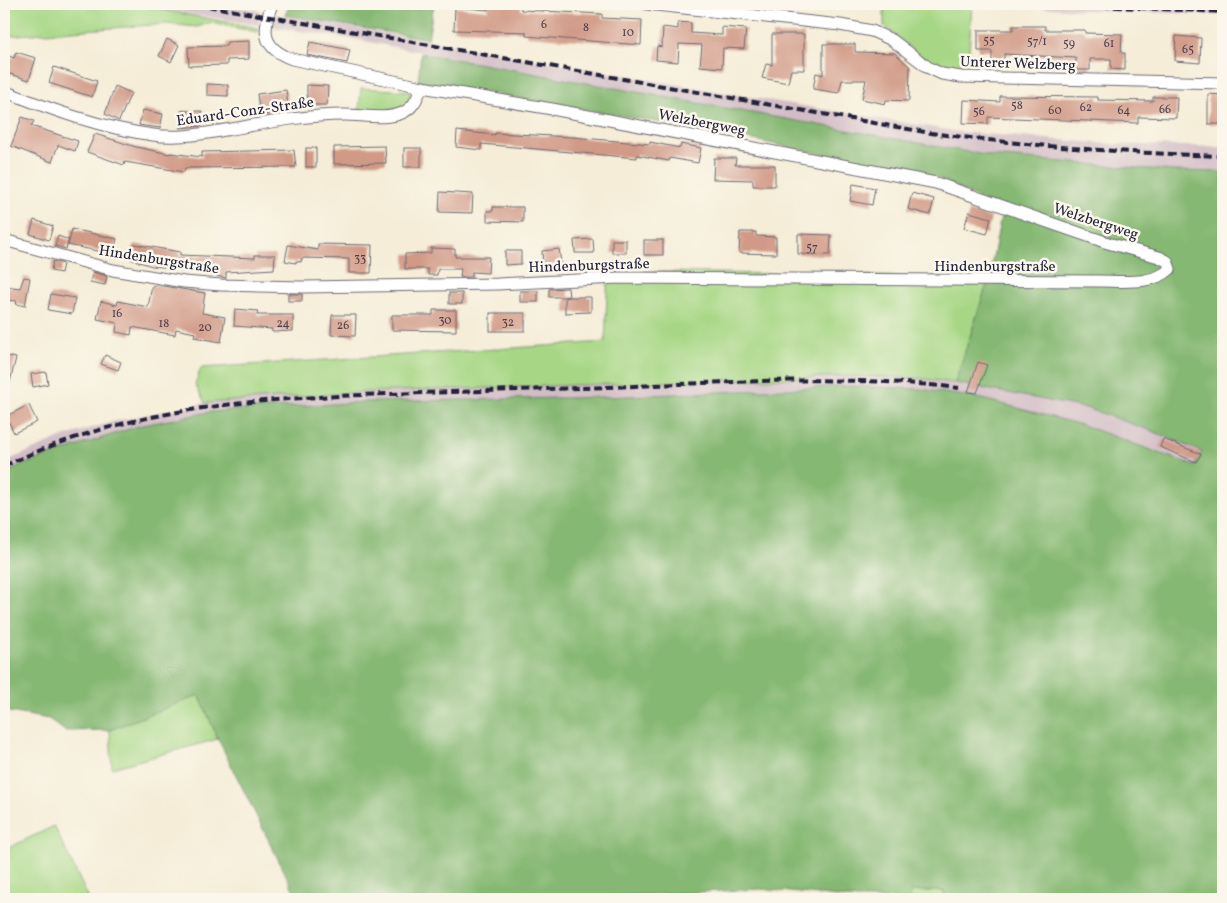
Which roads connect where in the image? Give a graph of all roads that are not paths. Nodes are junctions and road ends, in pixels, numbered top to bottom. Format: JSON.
{"nodes":[{"id":1,"x":272,"y":4,"type":"edge"},
{"id":2,"x":647,"y":4,"type":"edge"},
{"id":3,"x":1223,"y":83,"type":"edge"},
{"id":4,"x":422,"y":87,"type":"junction"},
{"id":5,"x":4,"y":91,"type":"edge"},
{"id":6,"x":4,"y":240,"type":"edge"},
{"id":7,"x":1167,"y":261,"type":"joint"}],
"edges":[{"from":1,"to":4,"type":"street","name":"Welzbergweg"},
{"from":2,"to":3,"type":"street","name":"Unterer Welzberg"},
{"from":4,"to":5,"type":"street","name":"Eduard-Conz-Straße"},
{"from":4,"to":7,"type":"street","name":"Welzbergweg"},
{"from":6,"to":7,"type":"street","name":"Hindenburgstraße"}]}
